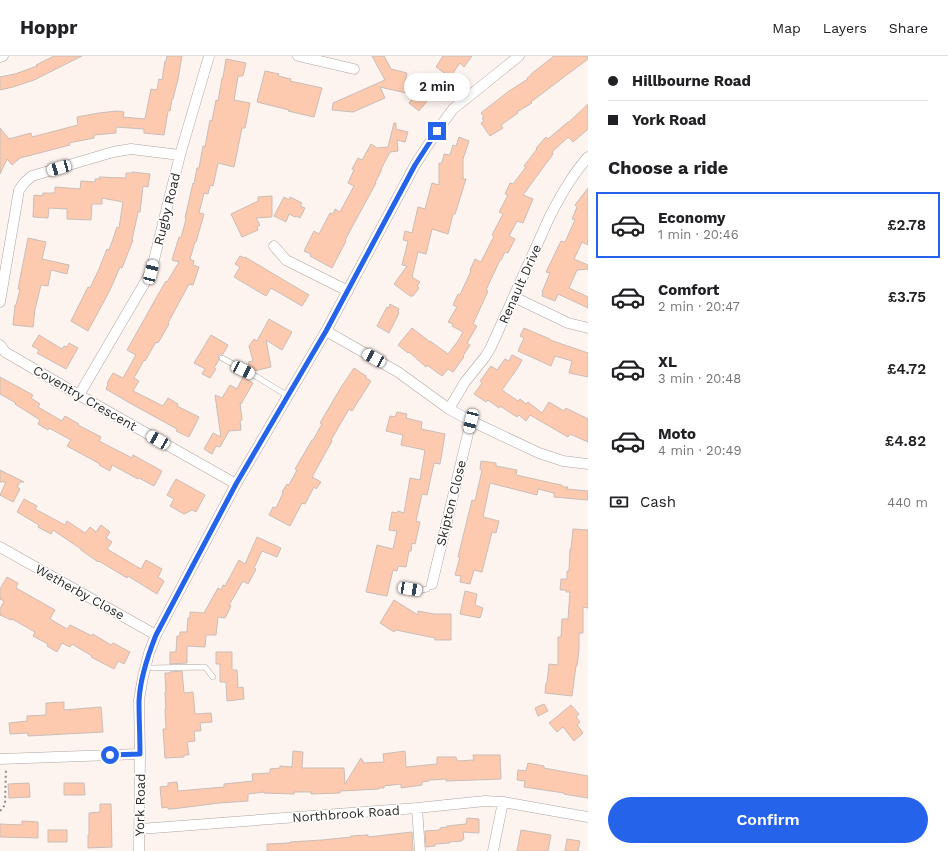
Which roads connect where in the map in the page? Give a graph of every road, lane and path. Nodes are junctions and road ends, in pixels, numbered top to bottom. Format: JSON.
{"nodes":[{"id":1,"x":3,"y":56,"type":"edge"},
{"id":2,"x":210,"y":56,"type":"edge"},
{"id":3,"x":298,"y":56,"type":"edge"},
{"id":4,"x":519,"y":56,"type":"edge"},
{"id":5,"x":0,"y":57,"type":"edge"},
{"id":6,"x":354,"y":69,"type":"dead end"},
{"id":7,"x":180,"y":155,"type":"junction"},
{"id":8,"x":588,"y":157,"type":"edge"},
{"id":9,"x":274,"y":246,"type":"dead end"},
{"id":10,"x":348,"y":290,"type":"junction"},
{"id":11,"x":514,"y":297,"type":"junction"},
{"id":12,"x":0,"y":302,"type":"edge"},
{"id":13,"x":588,"y":328,"type":"edge"},
{"id":14,"x":326,"y":331,"type":"junction"},
{"id":15,"x":0,"y":345,"type":"edge"},
{"id":16,"x":222,"y":358,"type":"dead end"},
{"id":17,"x":79,"y":395,"type":"junction"},
{"id":18,"x":288,"y":396,"type":"junction"},
{"id":19,"x":449,"y":409,"type":"junction"},
{"id":20,"x":471,"y":421,"type":"junction"},
{"id":21,"x":588,"y":464,"type":"edge"},
{"id":22,"x":236,"y":484,"type":"junction"},
{"id":23,"x":3,"y":545,"type":"edge"},
{"id":24,"x":432,"y":584,"type":"joint"},
{"id":25,"x":402,"y":588,"type":"dead end"},
{"id":26,"x":156,"y":635,"type":"junction"},
{"id":27,"x":146,"y":666,"type":"junction"},
{"id":28,"x":213,"y":677,"type":"dead end"},
{"id":29,"x":140,"y":754,"type":"junction"},
{"id":30,"x":3,"y":759,"type":"edge"},
{"id":31,"x":503,"y":802,"type":"junction"},
{"id":32,"x":417,"y":808,"type":"junction"},
{"id":33,"x":0,"y":811,"type":"edge"},
{"id":34,"x":588,"y":817,"type":"edge"},
{"id":35,"x":140,"y":829,"type":"junction"},
{"id":36,"x":139,"y":851,"type":"edge"},
{"id":37,"x":420,"y":851,"type":"edge"},
{"id":38,"x":494,"y":851,"type":"edge"}],
"edges":[{"from":1,"to":5,"type":"street"},
{"from":2,"to":7,"type":"street","name":"Rugby Road"},
{"from":3,"to":6,"type":"street"},
{"from":4,"to":10,"type":"street","name":"York Road"},
{"from":7,"to":12,"type":"street"},
{"from":7,"to":17,"type":"street","name":"Rugby Road"},
{"from":8,"to":11,"type":"street","name":"Renault Drive"},
{"from":9,"to":10,"type":"street"},
{"from":10,"to":14,"type":"street","name":"York Road"},
{"from":11,"to":13,"type":"street"},
{"from":11,"to":19,"type":"street","name":"Renault Drive"},
{"from":14,"to":18,"type":"street","name":"York Road"},
{"from":14,"to":19,"type":"street"},
{"from":15,"to":17,"type":"street","name":"Coventry Crescent"},
{"from":16,"to":18,"type":"lane"},
{"from":17,"to":22,"type":"street","name":"Coventry Crescent"},
{"from":18,"to":22,"type":"street","name":"York Road"},
{"from":19,"to":20,"type":"street"},
{"from":20,"to":21,"type":"street"},
{"from":20,"to":24,"type":"street","name":"Skipton Close"},
{"from":22,"to":26,"type":"street","name":"York Road"},
{"from":23,"to":26,"type":"street","name":"Wetherby Close"},
{"from":24,"to":25,"type":"lane"},
{"from":26,"to":27,"type":"street","name":"York Road"},
{"from":27,"to":28,"type":"lane"},
{"from":27,"to":29,"type":"street","name":"York Road"},
{"from":29,"to":30,"type":"street"},
{"from":29,"to":35,"type":"street","name":"York Road"},
{"from":30,"to":33,"type":"path"},
{"from":31,"to":32,"type":"street","name":"Northbrook Road"},
{"from":31,"to":34,"type":"street","name":"Northbrook Road"},
{"from":31,"to":38,"type":"street"},
{"from":32,"to":35,"type":"street","name":"Northbrook Road"},
{"from":32,"to":37,"type":"street"},
{"from":35,"to":36,"type":"street","name":"York Road"}]}
